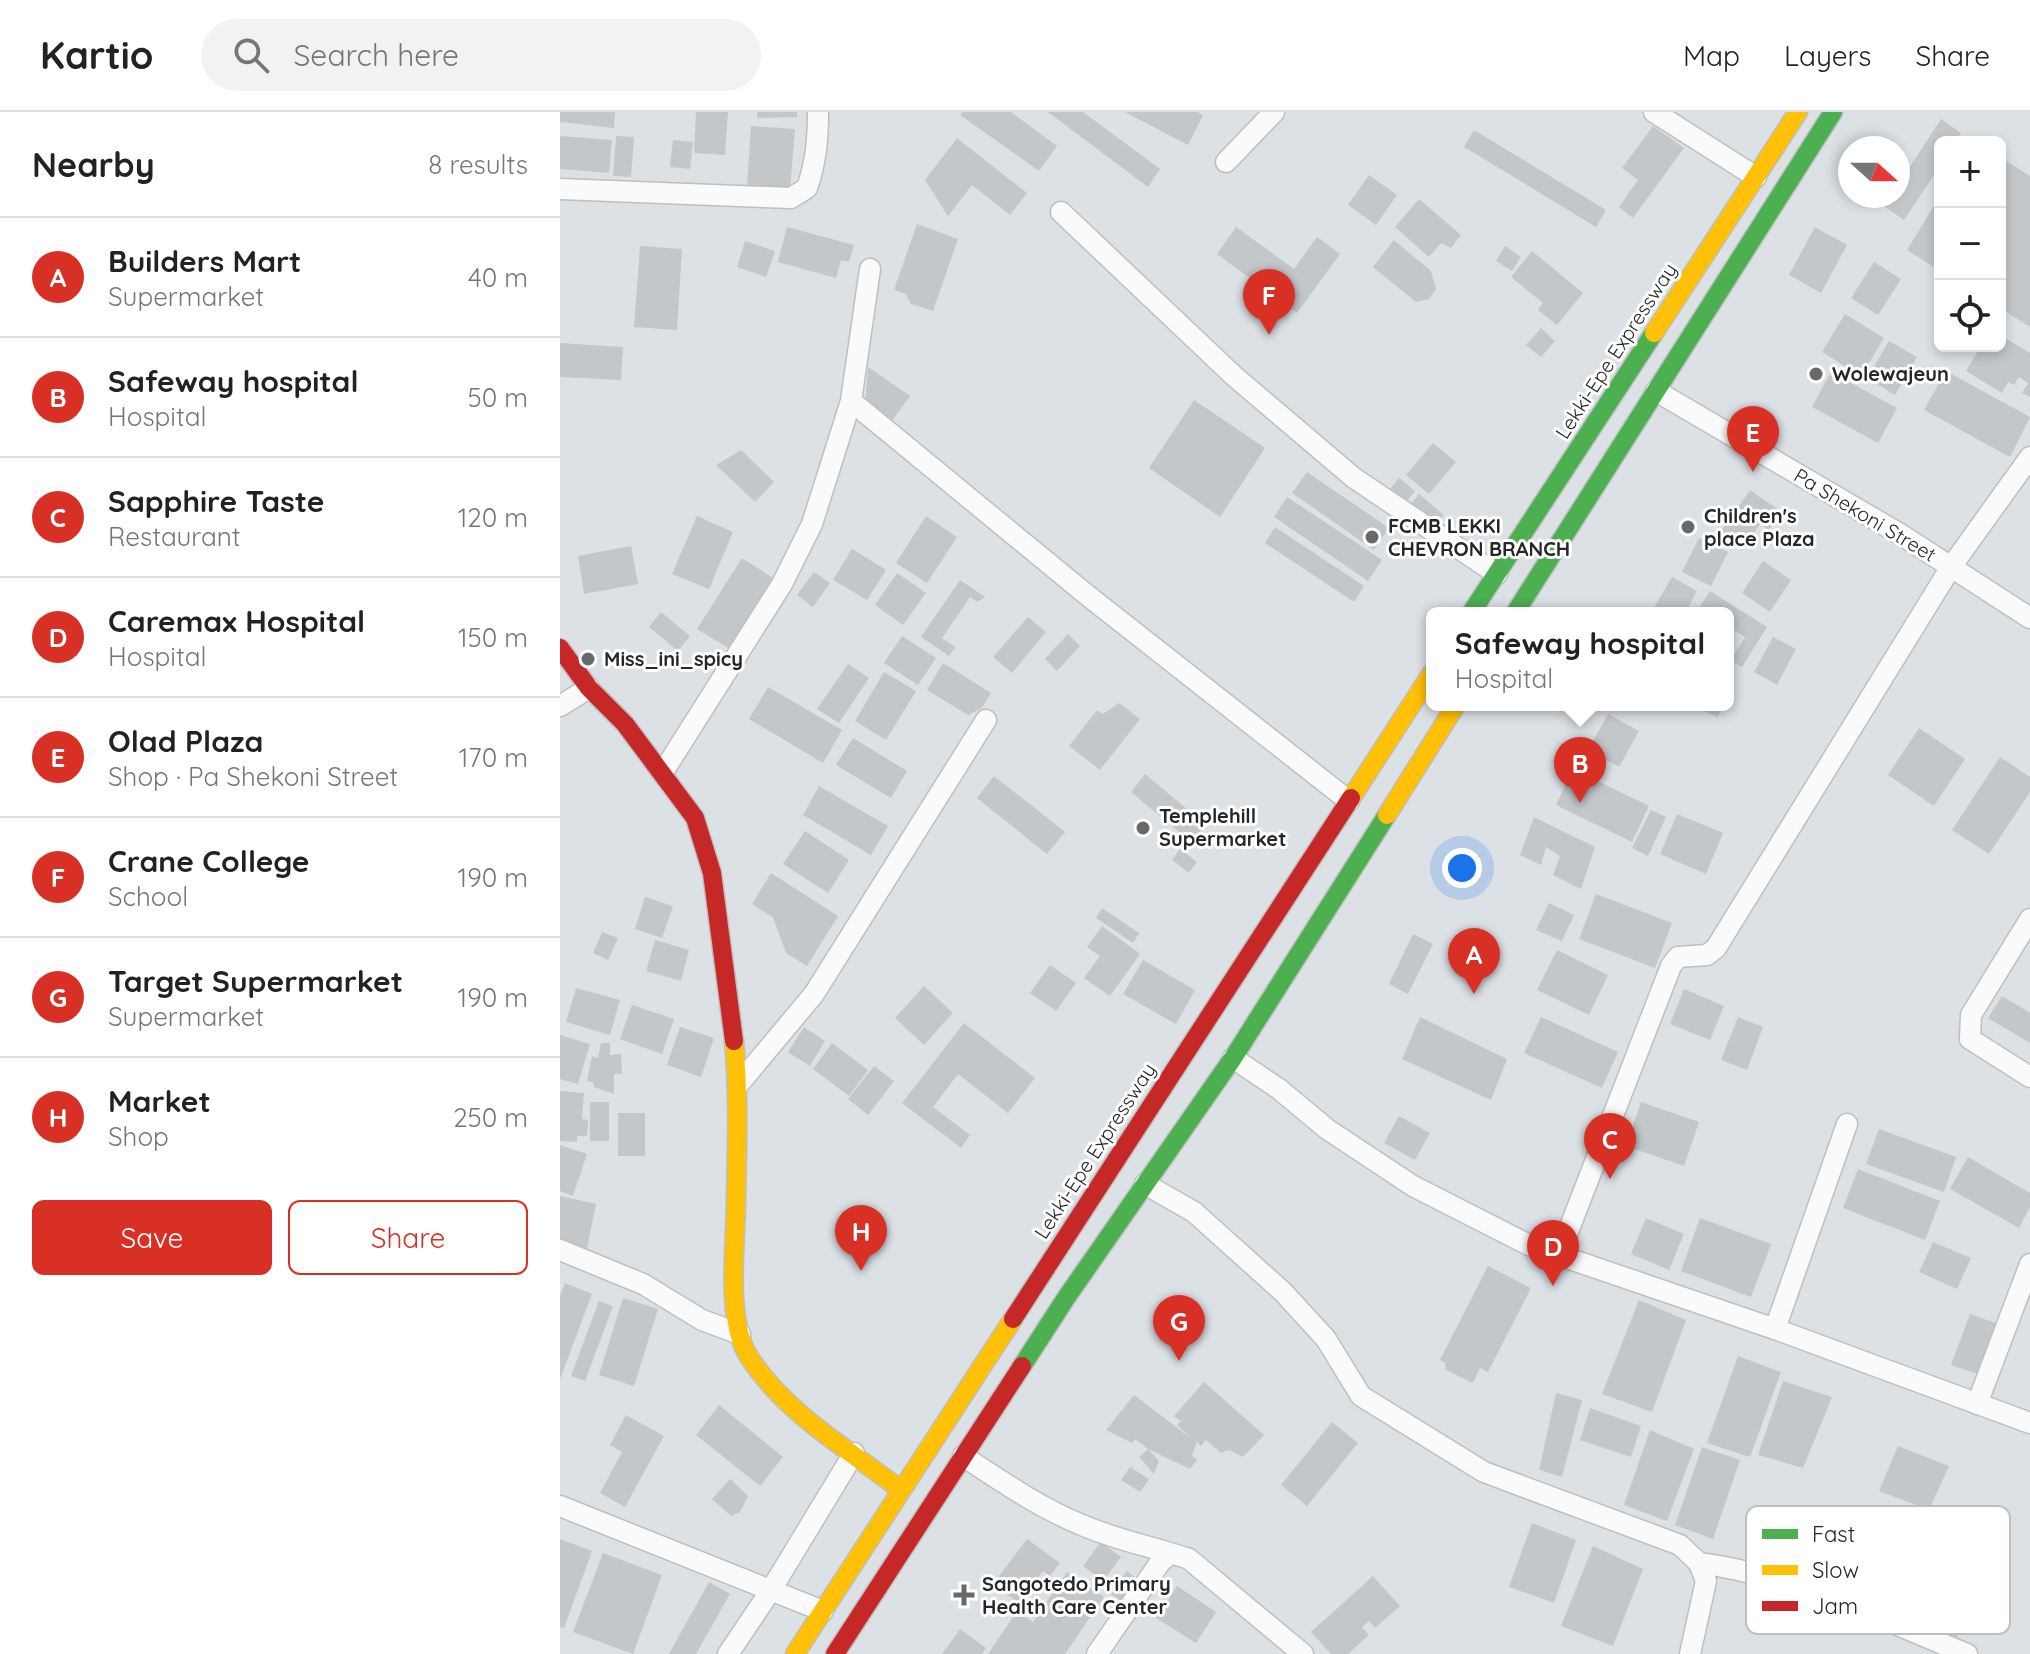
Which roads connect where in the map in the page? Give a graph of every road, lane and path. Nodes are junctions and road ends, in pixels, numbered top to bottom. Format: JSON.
{"nodes":[{"id":1,"x":818,"y":112,"type":"edge"},
{"id":2,"x":1274,"y":112,"type":"edge"},
{"id":3,"x":1654,"y":112,"type":"edge"},
{"id":4,"x":1798,"y":112,"type":"edge"},
{"id":5,"x":1833,"y":112,"type":"edge"},
{"id":6,"x":1226,"y":162,"type":"dead end"},
{"id":7,"x":1756,"y":177,"type":"junction"},
{"id":8,"x":560,"y":189,"type":"edge"},
{"id":9,"x":1061,"y":212,"type":"dead end"},
{"id":10,"x":870,"y":269,"type":"dead end"},
{"id":11,"x":1656,"y":391,"type":"junction"},
{"id":12,"x":851,"y":401,"type":"junction"},
{"id":13,"x":2030,"y":457,"type":"edge"},
{"id":14,"x":1951,"y":567,"type":"junction"},
{"id":15,"x":1497,"y":574,"type":"junction"},
{"id":16,"x":1475,"y":607,"type":"edge"},
{"id":17,"x":1519,"y":607,"type":"edge"},
{"id":18,"x":2030,"y":618,"type":"edge"},
{"id":19,"x":560,"y":648,"type":"edge"},
{"id":20,"x":1426,"y":682,"type":"edge"},
{"id":21,"x":589,"y":688,"type":"junction"},
{"id":22,"x":560,"y":706,"type":"edge"},
{"id":23,"x":1452,"y":711,"type":"edge"},
{"id":24,"x":986,"y":720,"type":"dead end"},
{"id":25,"x":663,"y":772,"type":"junction"},
{"id":26,"x":1349,"y":801,"type":"junction"},
{"id":27,"x":2030,"y":919,"type":"edge"},
{"id":28,"x":1233,"y":1058,"type":"junction"},
{"id":29,"x":2030,"y":1077,"type":"edge"},
{"id":30,"x":738,"y":1085,"type":"junction"},
{"id":31,"x":1847,"y":1124,"type":"dead end"},
{"id":32,"x":1145,"y":1184,"type":"junction"},
{"id":33,"x":560,"y":1250,"type":"edge"},
{"id":34,"x":1559,"y":1255,"type":"junction"},
{"id":35,"x":2030,"y":1264,"type":"edge"},
{"id":36,"x":1775,"y":1329,"type":"junction"},
{"id":37,"x":740,"y":1334,"type":"junction"},
{"id":38,"x":1977,"y":1404,"type":"junction"},
{"id":39,"x":2030,"y":1423,"type":"edge"},
{"id":40,"x":854,"y":1453,"type":"junction"},
{"id":41,"x":963,"y":1456,"type":"junction"},
{"id":42,"x":901,"y":1490,"type":"junction"},
{"id":43,"x":560,"y":1506,"type":"edge"},
{"id":44,"x":1169,"y":1555,"type":"junction"},
{"id":45,"x":1699,"y":1563,"type":"junction"},
{"id":46,"x":1746,"y":1570,"type":"edge"},
{"id":47,"x":771,"y":1590,"type":"junction"},
{"id":48,"x":823,"y":1611,"type":"junction"},
{"id":49,"x":1917,"y":1634,"type":"edge"},
{"id":50,"x":728,"y":1654,"type":"edge"},
{"id":51,"x":795,"y":1654,"type":"edge"},
{"id":52,"x":835,"y":1654,"type":"edge"},
{"id":53,"x":1097,"y":1654,"type":"edge"},
{"id":54,"x":1303,"y":1654,"type":"edge"},
{"id":55,"x":1690,"y":1654,"type":"edge"},
{"id":56,"x":1967,"y":1654,"type":"edge"}],
"edges":[{"from":1,"to":8,"type":"street"},
{"from":2,"to":6,"type":"street"},
{"from":3,"to":7,"type":"street"},
{"from":4,"to":7,"type":"main road","name":"Lekki-Epe Expressway"},
{"from":5,"to":11,"type":"main road"},
{"from":7,"to":15,"type":"main road","name":"Lekki-Epe Expressway"},
{"from":9,"to":15,"type":"street"},
{"from":10,"to":12,"type":"street"},
{"from":11,"to":14,"type":"street","name":"Pa Shekoni Street"},
{"from":11,"to":17,"type":"main road"},
{"from":12,"to":25,"type":"street"},
{"from":12,"to":26,"type":"street"},
{"from":13,"to":14,"type":"street"},
{"from":14,"to":18,"type":"street","name":"Pa Shekoni Street"},
{"from":14,"to":34,"type":"street"},
{"from":15,"to":16,"type":"main road","name":"Lekki-Epe Expressway"},
{"from":19,"to":21,"type":"main road"},
{"from":20,"to":26,"type":"main road","name":"Lekki-Epe Expressway"},
{"from":21,"to":22,"type":"street"},
{"from":21,"to":25,"type":"main road"},
{"from":23,"to":28,"type":"main road"},
{"from":24,"to":30,"type":"street"},
{"from":25,"to":30,"type":"main road"},
{"from":26,"to":42,"type":"main road","name":"Lekki-Epe Expressway"},
{"from":27,"to":29,"type":"street"},
{"from":28,"to":32,"type":"main road"},
{"from":28,"to":34,"type":"street"},
{"from":30,"to":37,"type":"main road"},
{"from":31,"to":36,"type":"street"},
{"from":32,"to":41,"type":"main road"},
{"from":32,"to":45,"type":"street"},
{"from":33,"to":37,"type":"street"},
{"from":34,"to":36,"type":"street"},
{"from":35,"to":38,"type":"street"},
{"from":36,"to":38,"type":"street"},
{"from":37,"to":40,"type":"main road"},
{"from":38,"to":39,"type":"street"},
{"from":40,"to":42,"type":"main road"},
{"from":40,"to":47,"type":"street"},
{"from":41,"to":44,"type":"street"},
{"from":41,"to":52,"type":"main road"},
{"from":42,"to":48,"type":"main road","name":"Lekki-Epe Expressway"},
{"from":43,"to":47,"type":"street"},
{"from":44,"to":53,"type":"street"},
{"from":44,"to":54,"type":"street"},
{"from":45,"to":46,"type":"street"},
{"from":45,"to":55,"type":"street"},
{"from":47,"to":48,"type":"street"},
{"from":47,"to":50,"type":"street"},
{"from":48,"to":51,"type":"main road","name":"Lekki-Epe Expressway"},
{"from":49,"to":56,"type":"street"}]}
